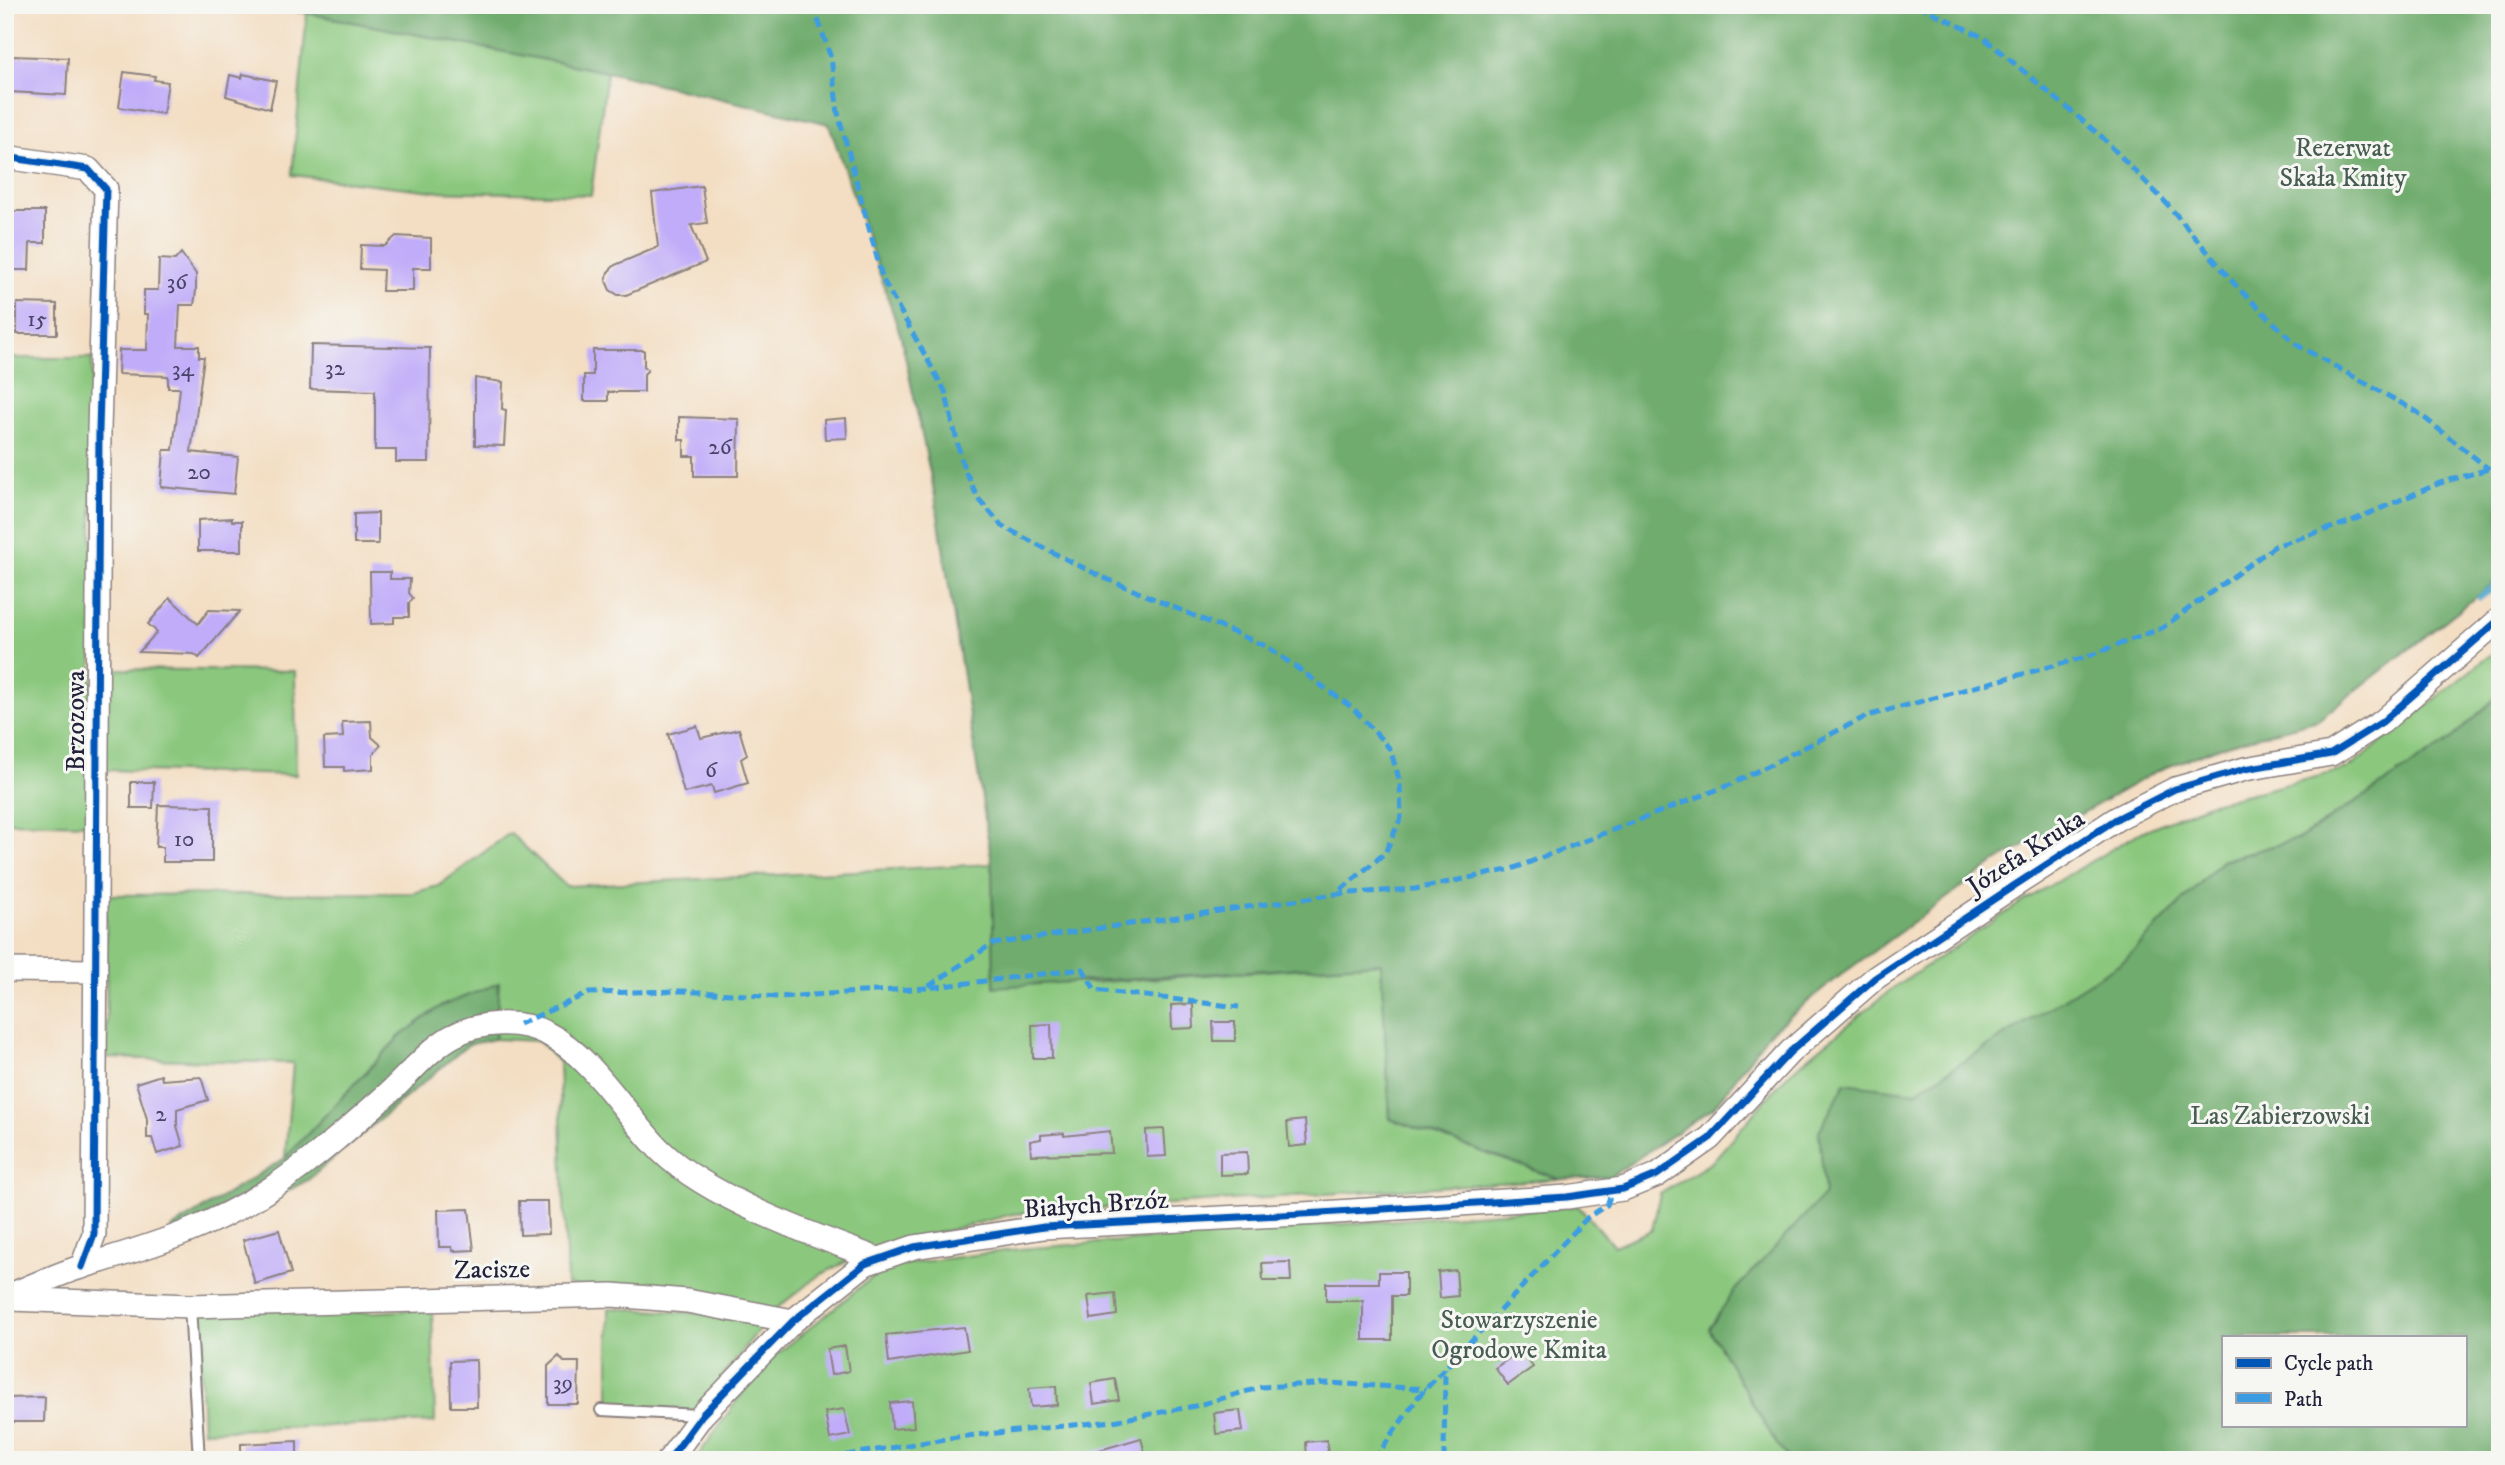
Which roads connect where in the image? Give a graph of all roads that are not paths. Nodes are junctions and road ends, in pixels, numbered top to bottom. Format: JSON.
{"nodes":[{"id":1,"x":5,"y":157,"type":"edge"},
{"id":2,"x":2500,"y":619,"type":"edge"},
{"id":3,"x":5,"y":970,"type":"edge"},
{"id":4,"x":96,"y":971,"type":"junction"},
{"id":5,"x":1612,"y":1191,"type":"joint"},
{"id":6,"x":878,"y":1259,"type":"junction"},
{"id":7,"x":82,"y":1267,"type":"junction"},
{"id":8,"x":5,"y":1298,"type":"edge"},
{"id":9,"x":190,"y":1306,"type":"junction"},
{"id":10,"x":793,"y":1321,"type":"junction"},
{"id":11,"x":601,"y":1410,"type":"dead end"},
{"id":12,"x":702,"y":1415,"type":"junction"},
{"id":13,"x":199,"y":1460,"type":"edge"},
{"id":14,"x":669,"y":1460,"type":"edge"}],
"edges":[{"from":1,"to":4,"type":"street","name":"Brzozowa"},
{"from":2,"to":5,"type":"street","name":"Józefa Kruka"},
{"from":3,"to":4,"type":"street"},
{"from":4,"to":7,"type":"street","name":"Brzozowa"},
{"from":5,"to":6,"type":"street","name":"Białych Brzóz"},
{"from":6,"to":7,"type":"street"},
{"from":6,"to":10,"type":"street","name":"Białych Brzóz"},
{"from":7,"to":8,"type":"street"},
{"from":8,"to":9,"type":"street","name":"Zacisze"},
{"from":9,"to":10,"type":"street","name":"Zacisze"},
{"from":9,"to":13,"type":"lane"},
{"from":10,"to":12,"type":"street","name":"Białych Brzóz"},
{"from":11,"to":12,"type":"lane"},
{"from":12,"to":14,"type":"street","name":"Białych Brzóz"}]}
